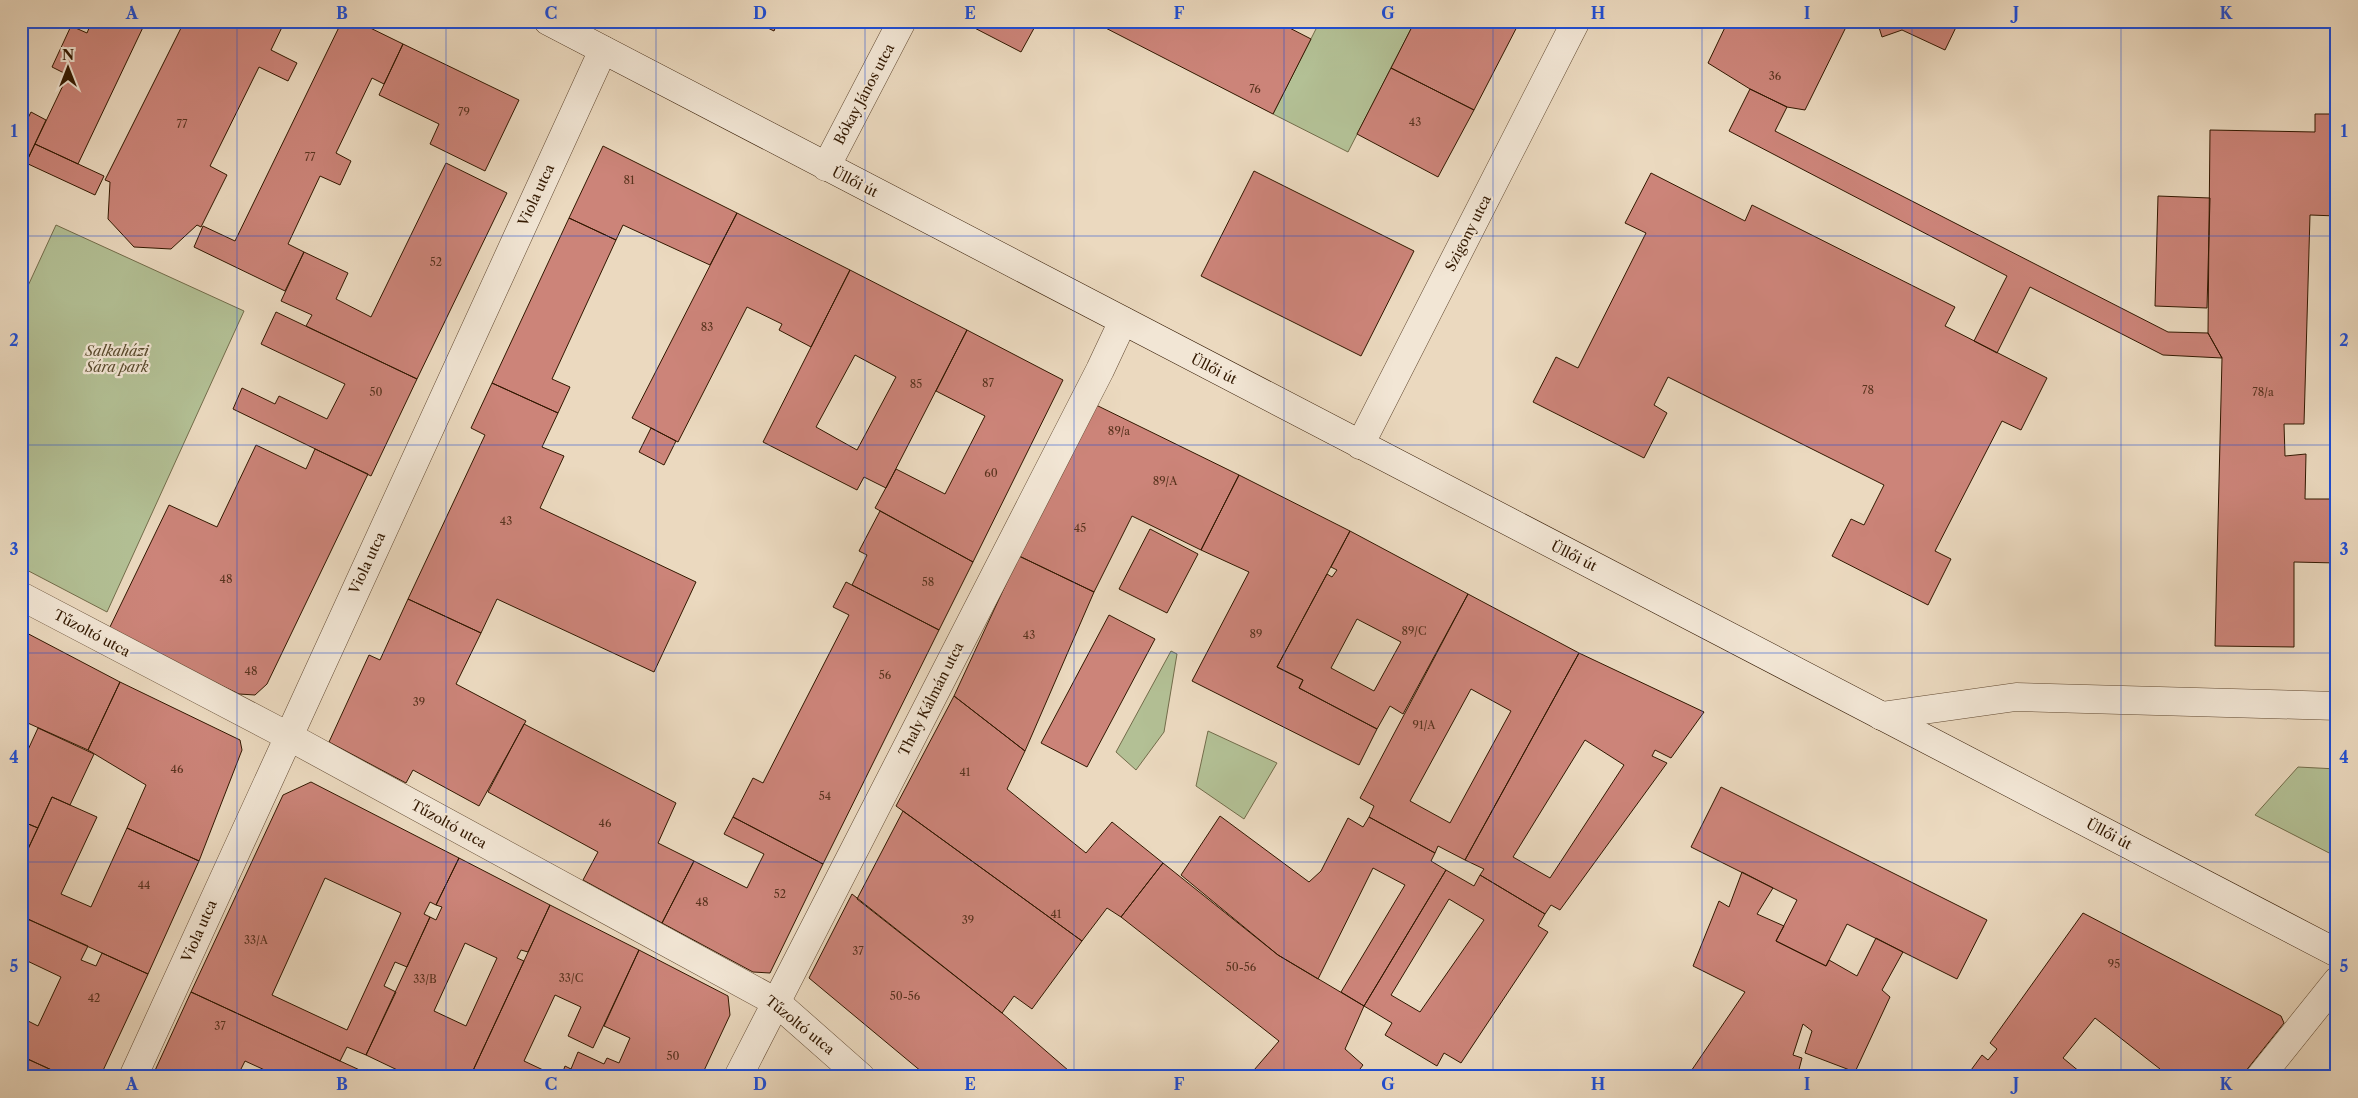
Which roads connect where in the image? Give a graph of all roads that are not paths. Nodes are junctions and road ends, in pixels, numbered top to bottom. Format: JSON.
{"nodes":[{"id":1,"x":548,"y":21,"type":"edge"},
{"id":2,"x":902,"y":21,"type":"edge"},
{"id":3,"x":1576,"y":21,"type":"edge"},
{"id":4,"x":603,"y":50,"type":"junction"},
{"id":5,"x":826,"y":167,"type":"junction"},
{"id":6,"x":1123,"y":321,"type":"junction"},
{"id":7,"x":1360,"y":445,"type":"junction"},
{"id":8,"x":21,"y":596,"type":"edge"},
{"id":9,"x":2337,"y":706,"type":"edge"},
{"id":10,"x":1881,"y":716,"type":"junction"},
{"id":11,"x":288,"y":736,"type":"junction"},
{"id":12,"x":2337,"y":953,"type":"edge"},
{"id":13,"x":2337,"y":981,"type":"edge"},
{"id":14,"x":776,"y":1002,"type":"junction"},
{"id":15,"x":133,"y":1077,"type":"edge"},
{"id":16,"x":738,"y":1077,"type":"edge"},
{"id":17,"x":861,"y":1077,"type":"edge"},
{"id":18,"x":2260,"y":1077,"type":"edge"}],
"edges":[{"from":1,"to":4,"type":"street","name":"Üllői út"},
{"from":2,"to":5,"type":"street","name":"Bókay János utca"},
{"from":3,"to":7,"type":"street","name":"Szigony utca"},
{"from":4,"to":5,"type":"street","name":"Üllői út"},
{"from":4,"to":11,"type":"street","name":"Viola utca"},
{"from":5,"to":6,"type":"street","name":"Üllői út"},
{"from":6,"to":7,"type":"street","name":"Üllői út"},
{"from":6,"to":14,"type":"street","name":"Thaly Kálmán utca"},
{"from":7,"to":10,"type":"street","name":"Üllői út"},
{"from":8,"to":11,"type":"street","name":"Tűzoltó utca"},
{"from":9,"to":10,"type":"street"},
{"from":10,"to":12,"type":"street","name":"Üllői út"},
{"from":11,"to":14,"type":"street","name":"Tűzoltó utca"},
{"from":11,"to":15,"type":"street","name":"Viola utca"},
{"from":13,"to":18,"type":"street"},
{"from":14,"to":16,"type":"street","name":"Thaly Kálmán utca"},
{"from":14,"to":17,"type":"street","name":"Tűzoltó utca"}]}
